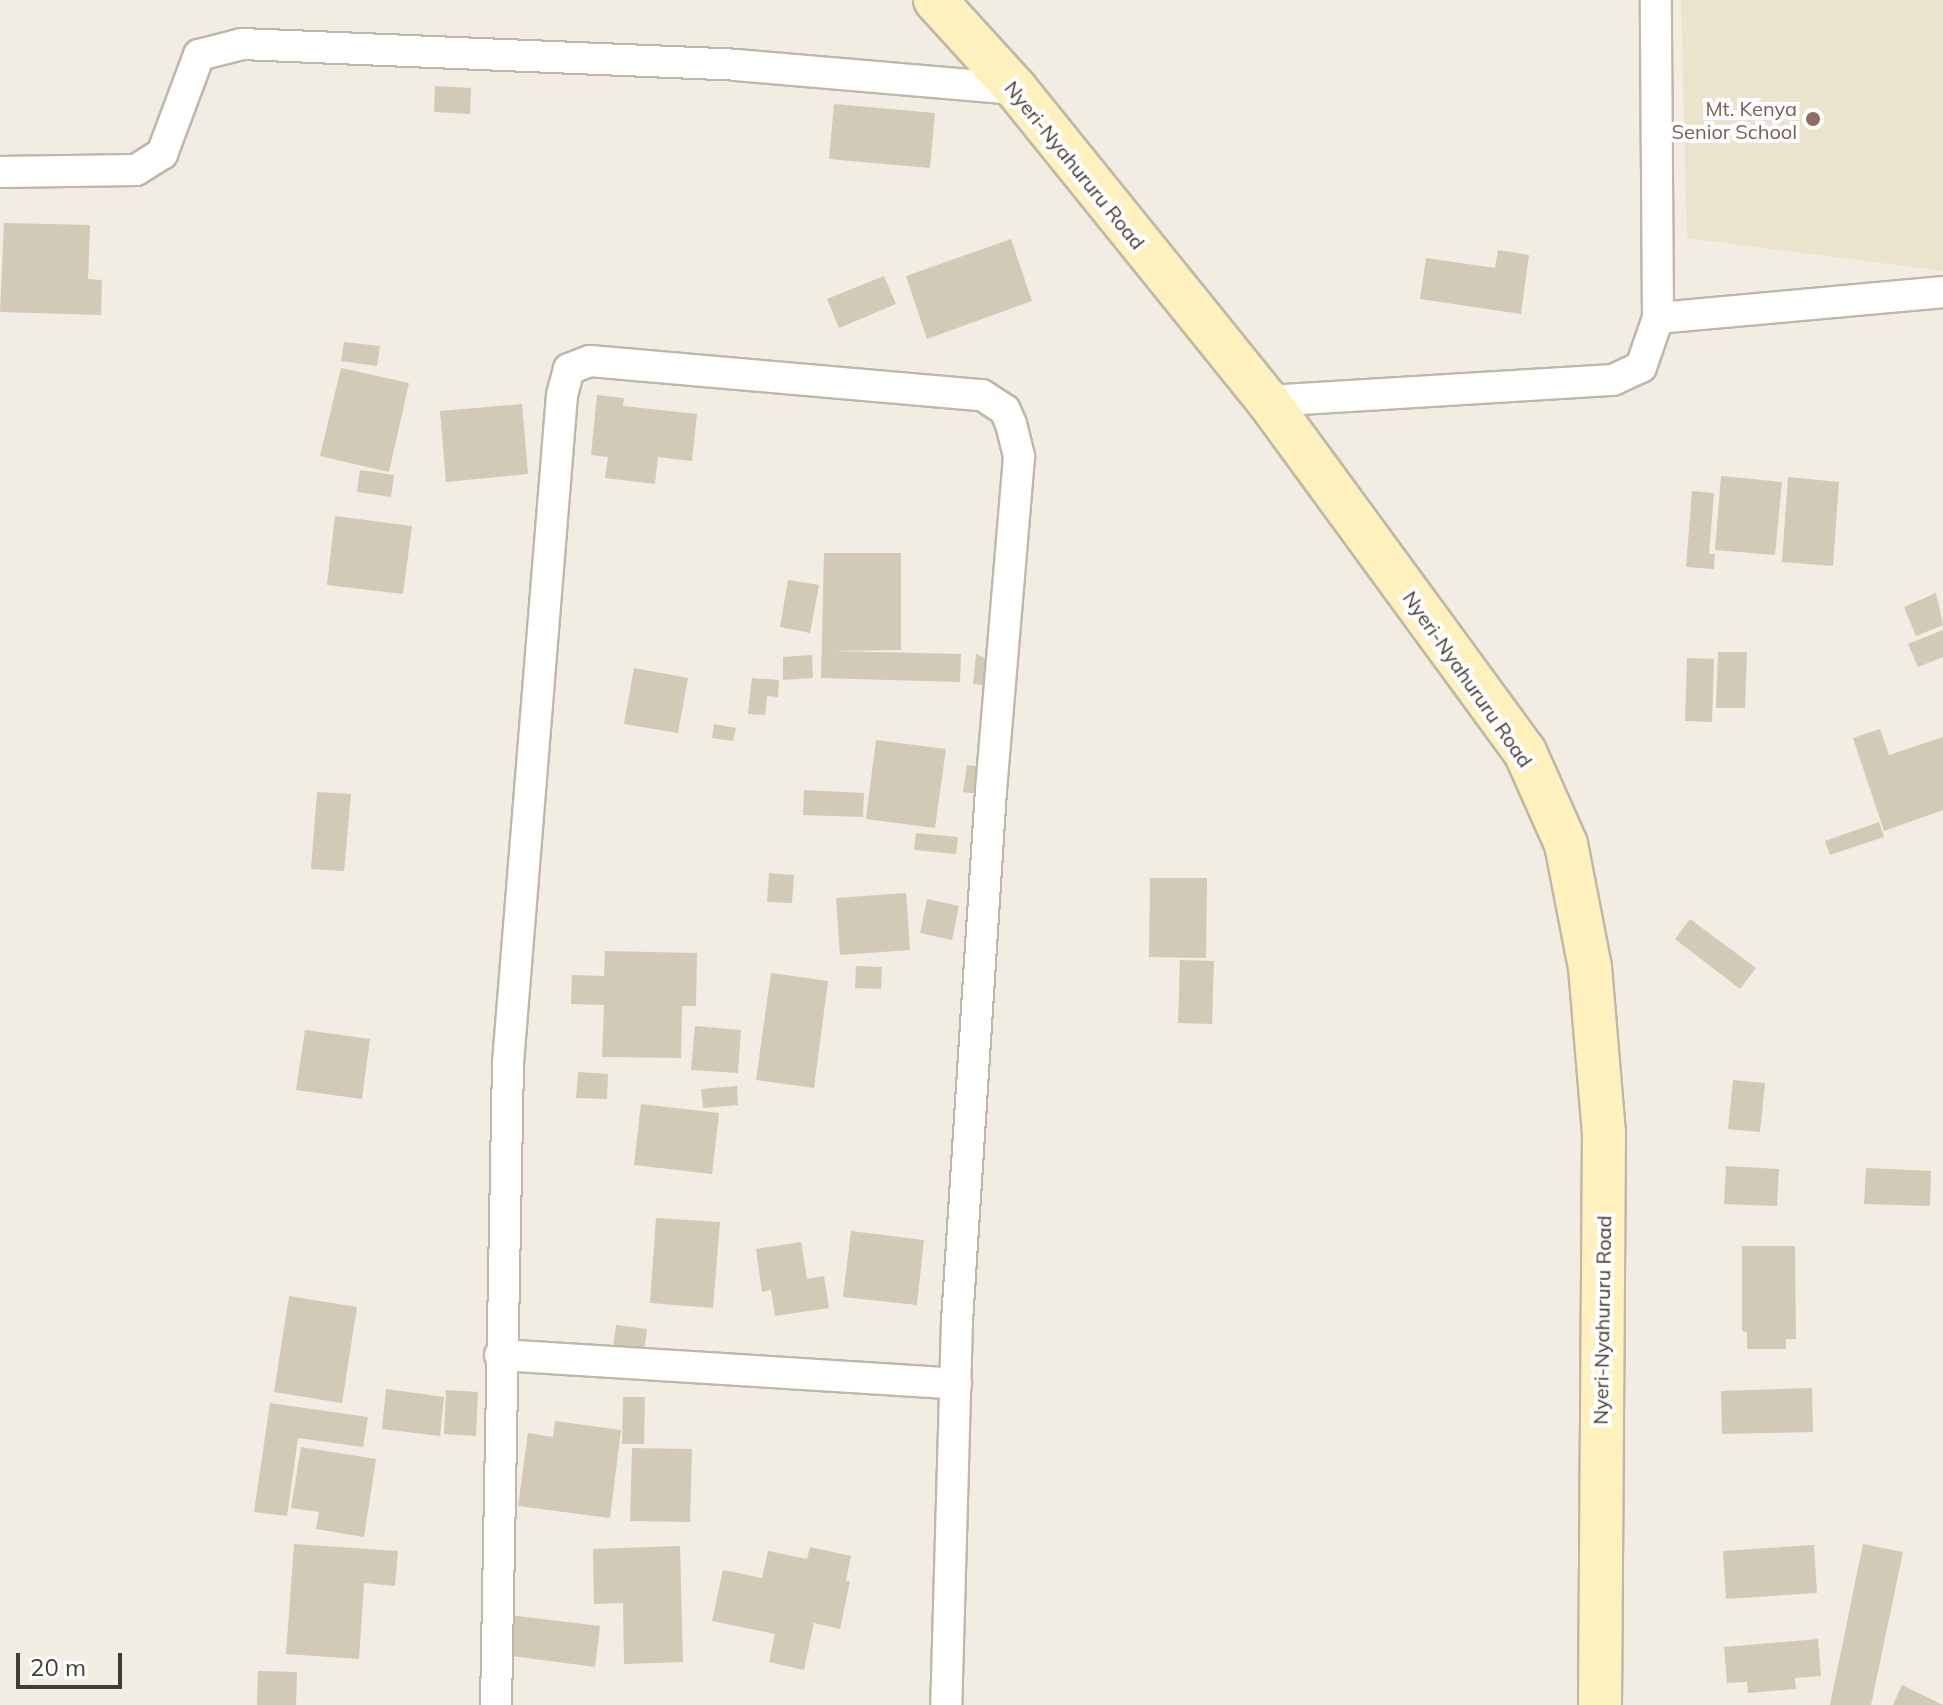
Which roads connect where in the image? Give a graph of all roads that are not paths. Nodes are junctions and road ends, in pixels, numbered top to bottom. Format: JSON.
{"nodes":[{"id":1,"x":935,"y":0,"type":"edge"},
{"id":2,"x":1656,"y":0,"type":"edge"},
{"id":3,"x":1016,"y":89,"type":"junction"},
{"id":4,"x":0,"y":172,"type":"edge"},
{"id":5,"x":1943,"y":292,"type":"edge"},
{"id":6,"x":1658,"y":318,"type":"junction"},
{"id":7,"x":1268,"y":401,"type":"junction"},
{"id":8,"x":500,"y":1355,"type":"junction"},
{"id":9,"x":956,"y":1384,"type":"junction"},
{"id":10,"x":496,"y":1705,"type":"edge"},
{"id":11,"x":946,"y":1705,"type":"edge"},
{"id":12,"x":1600,"y":1705,"type":"edge"}],
"edges":[{"from":1,"to":3,"type":"main road","name":"Nyeri-Nyahururu Road"},
{"from":2,"to":6,"type":"street"},
{"from":3,"to":4,"type":"street"},
{"from":3,"to":7,"type":"main road","name":"Nyeri-Nyahururu Road"},
{"from":5,"to":6,"type":"street"},
{"from":6,"to":7,"type":"street"},
{"from":7,"to":12,"type":"main road","name":"Nyeri-Nyahururu Road"},
{"from":8,"to":9,"type":"street"},
{"from":8,"to":9,"type":"street"},
{"from":8,"to":10,"type":"street"},
{"from":9,"to":11,"type":"street"}]}
